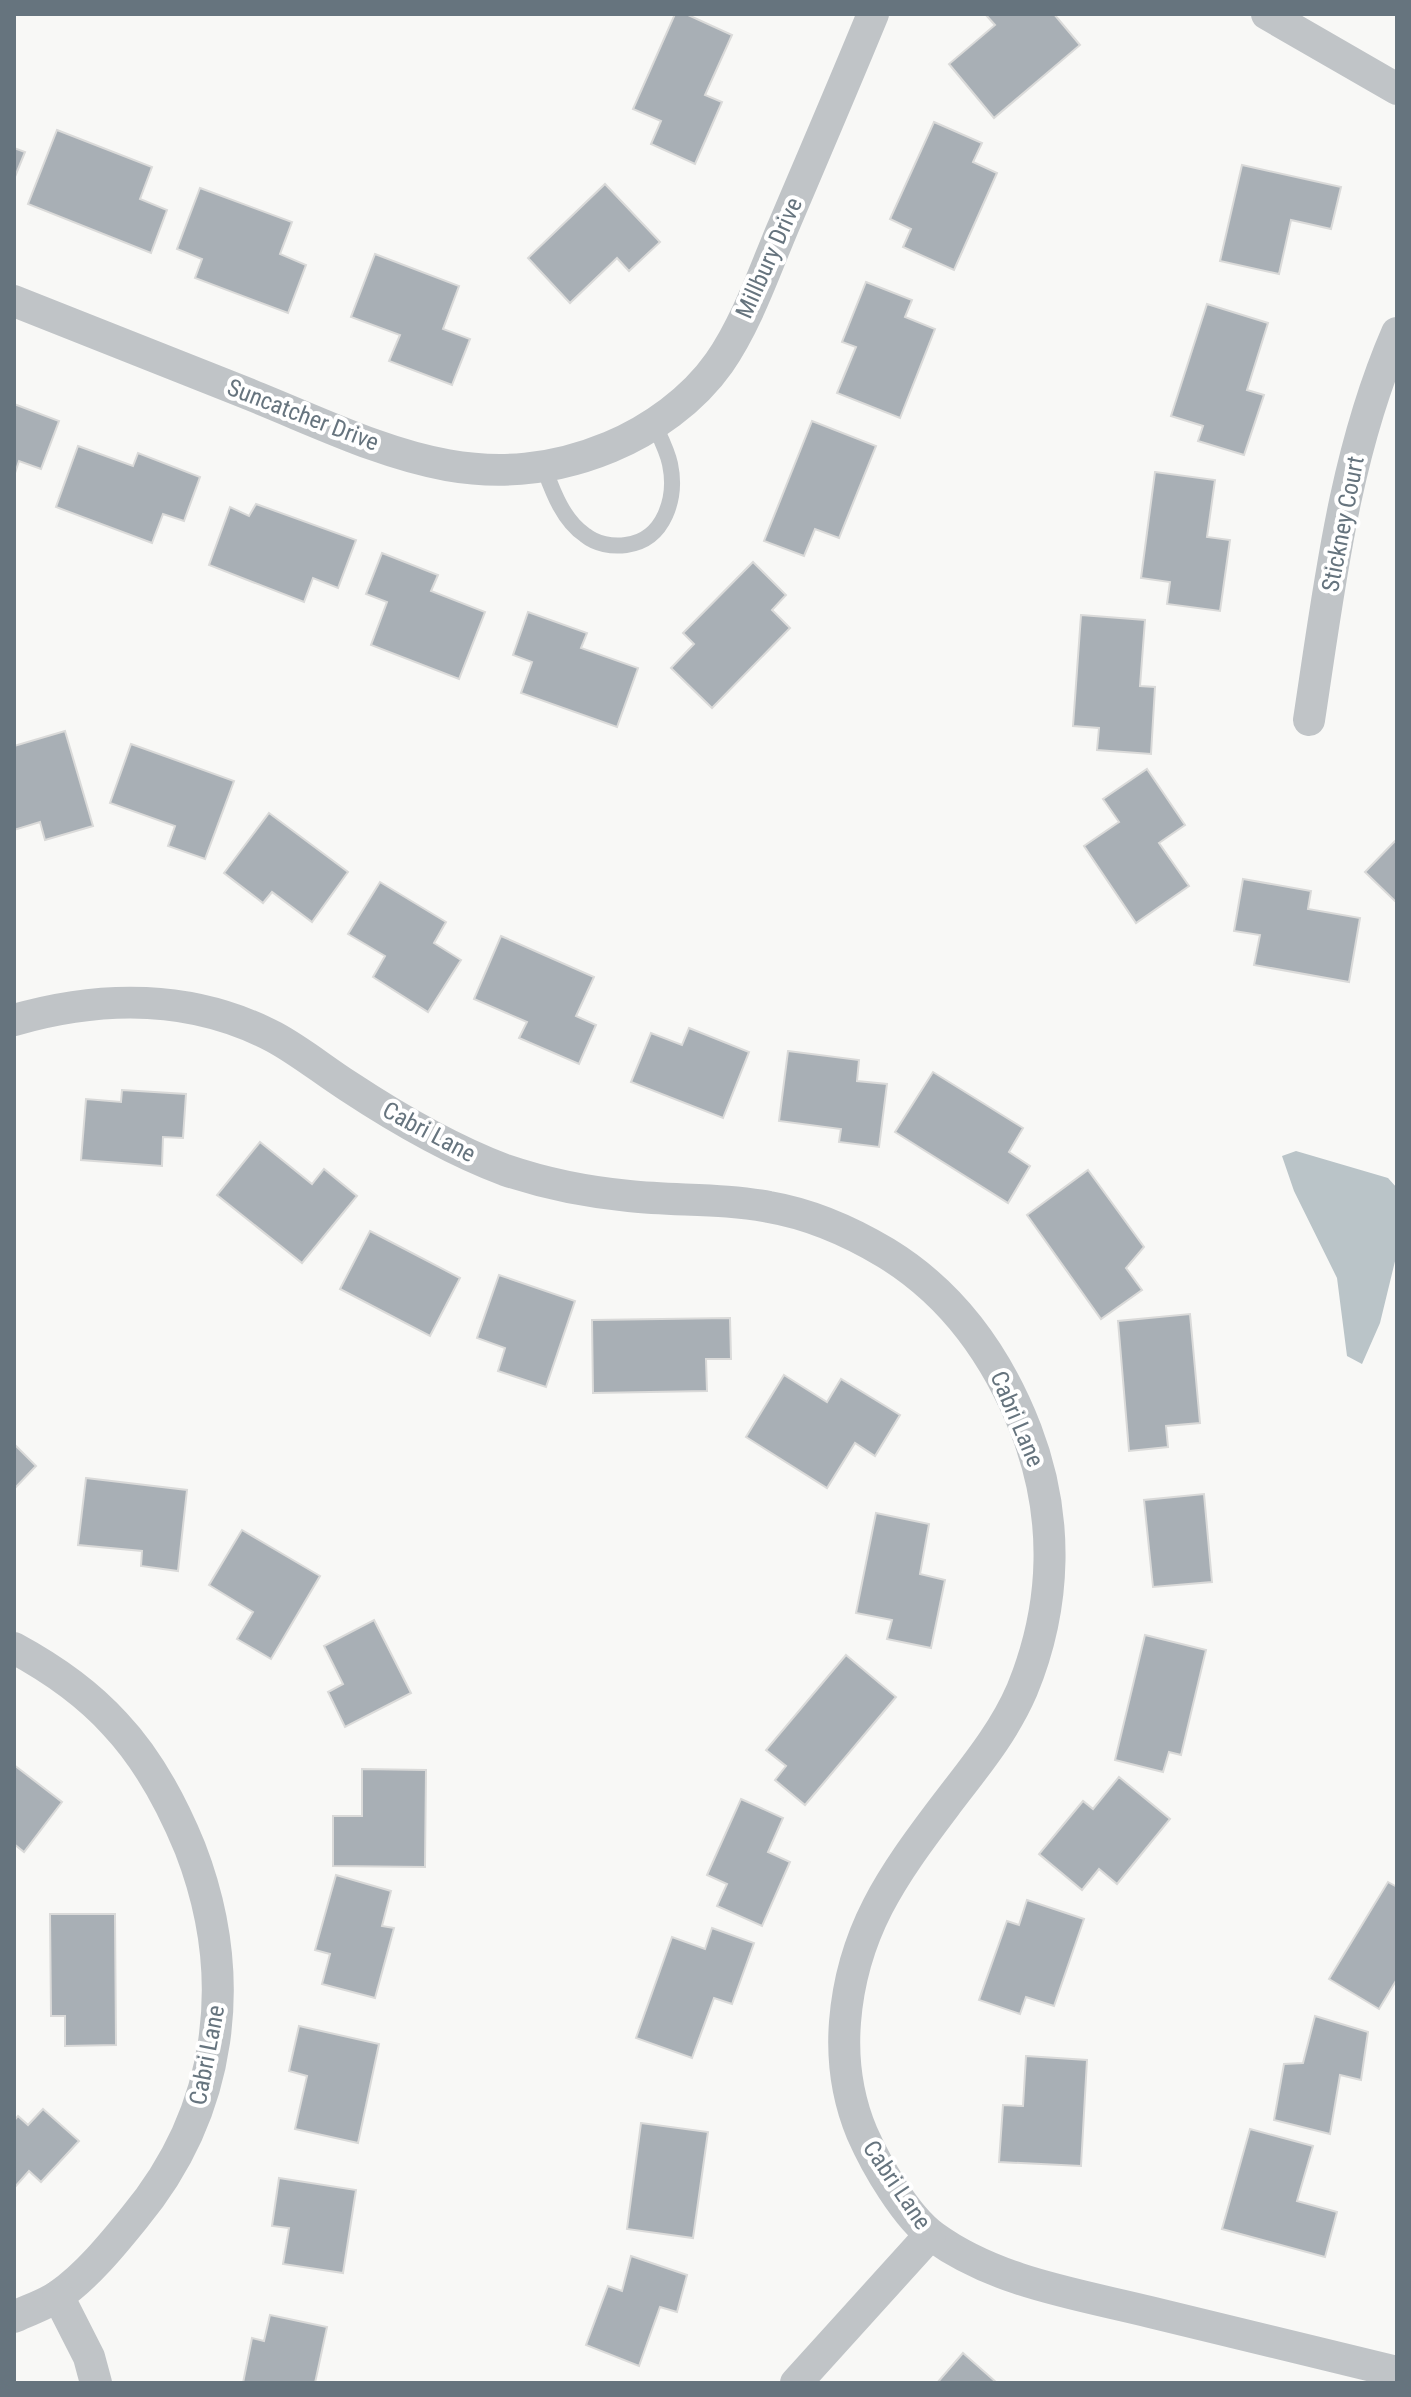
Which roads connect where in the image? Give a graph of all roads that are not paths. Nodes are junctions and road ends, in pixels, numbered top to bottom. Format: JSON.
{"nodes":[{"id":1,"x":873,"y":14,"type":"edge"},
{"id":2,"x":1267,"y":14,"type":"edge"},
{"id":3,"x":1397,"y":89,"type":"edge"},
{"id":4,"x":14,"y":301,"type":"edge"},
{"id":5,"x":1397,"y":333,"type":"edge"},
{"id":6,"x":654,"y":424,"type":"junction"},
{"id":7,"x":601,"y":451,"type":"joint"},
{"id":8,"x":544,"y":468,"type":"junction"},
{"id":9,"x":1309,"y":720,"type":"dead end"},
{"id":10,"x":14,"y":1020,"type":"edge"},
{"id":11,"x":14,"y":1648,"type":"edge"},
{"id":12,"x":930,"y":2235,"type":"junction"},
{"id":13,"x":58,"y":2296,"type":"junction"},
{"id":14,"x":14,"y":2317,"type":"edge"},
{"id":15,"x":1395,"y":2371,"type":"edge"},
{"id":16,"x":96,"y":2383,"type":"edge"},
{"id":17,"x":796,"y":2383,"type":"edge"}],
"edges":[{"from":1,"to":6,"type":"street","name":"Millbury Drive"},
{"from":2,"to":3,"type":"street"},
{"from":4,"to":8,"type":"street","name":"Suncatcher Drive"},
{"from":5,"to":9,"type":"street","name":"Stickney Court"},
{"from":6,"to":7,"type":"street","name":"Millbury Drive"},
{"from":6,"to":8,"type":"lane"},
{"from":7,"to":8,"type":"street","name":"Suncatcher Drive"},
{"from":10,"to":12,"type":"street","name":"Cabri Lane"},
{"from":11,"to":13,"type":"street","name":"Cabri Lane"},
{"from":12,"to":15,"type":"street","name":"Cabri Lane"},
{"from":12,"to":17,"type":"street"},
{"from":13,"to":14,"type":"street","name":"Cabri Lane"},
{"from":13,"to":16,"type":"street"}]}
